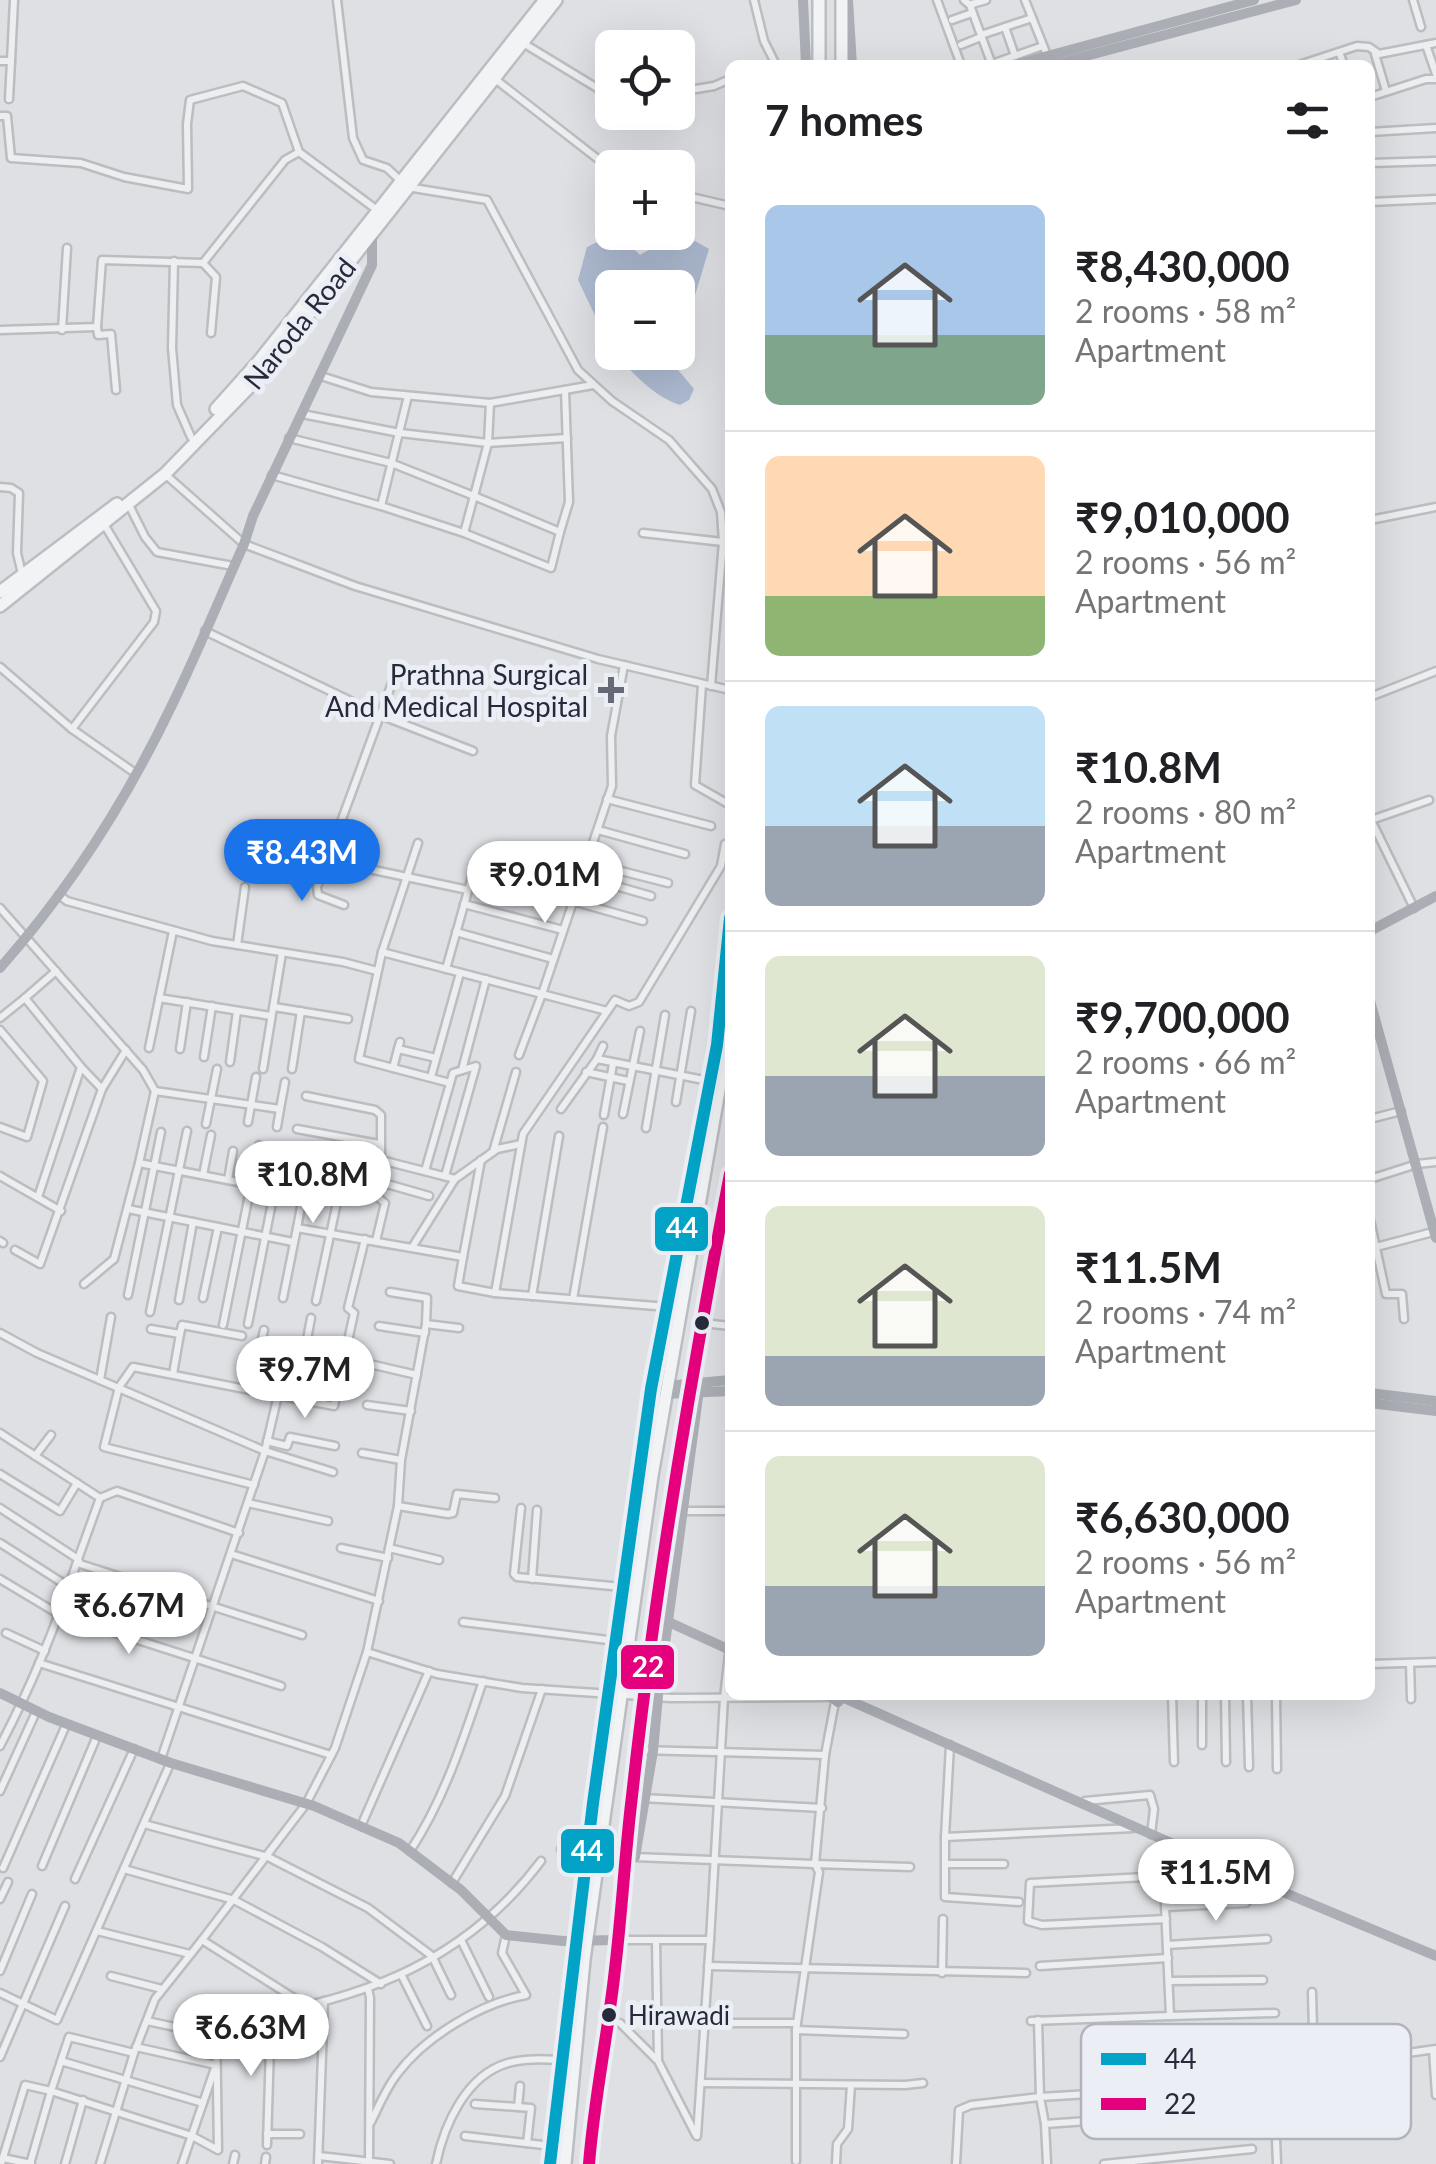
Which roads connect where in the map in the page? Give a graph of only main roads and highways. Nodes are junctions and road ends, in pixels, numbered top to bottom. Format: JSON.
{"nodes":[{"id":1,"x":544,"y":0,"type":"edge"},
{"id":2,"x":556,"y":0,"type":"edge"},
{"id":3,"x":819,"y":0,"type":"edge"},
{"id":4,"x":845,"y":0,"type":"edge"},
{"id":5,"x":818,"y":60,"type":"edge"},
{"id":6,"x":842,"y":60,"type":"edge"},
{"id":7,"x":404,"y":184,"type":"junction"},
{"id":8,"x":163,"y":472,"type":"junction"},
{"id":9,"x":0,"y":592,"type":"edge"},
{"id":10,"x":0,"y":606,"type":"edge"},
{"id":11,"x":725,"y":1055,"type":"edge"},
{"id":12,"x":725,"y":1205,"type":"edge"},
{"id":13,"x":566,"y":2164,"type":"edge"},
{"id":14,"x":589,"y":2164,"type":"edge"}],
"edges":[{"from":1,"to":7,"type":"main road","name":"Naroda Road"},
{"from":2,"to":7,"type":"main road","name":"Naroda Road"},
{"from":3,"to":5,"type":"main road"},
{"from":4,"to":6,"type":"main road"},
{"from":7,"to":8,"type":"main road","name":"Naroda Road"},
{"from":7,"to":8,"type":"main road","name":"Naroda Road"},
{"from":8,"to":9,"type":"main road","name":"Naroda Road"},
{"from":8,"to":10,"type":"main road","name":"Naroda Road"},
{"from":11,"to":13,"type":"main road"},
{"from":12,"to":14,"type":"main road"}]}
